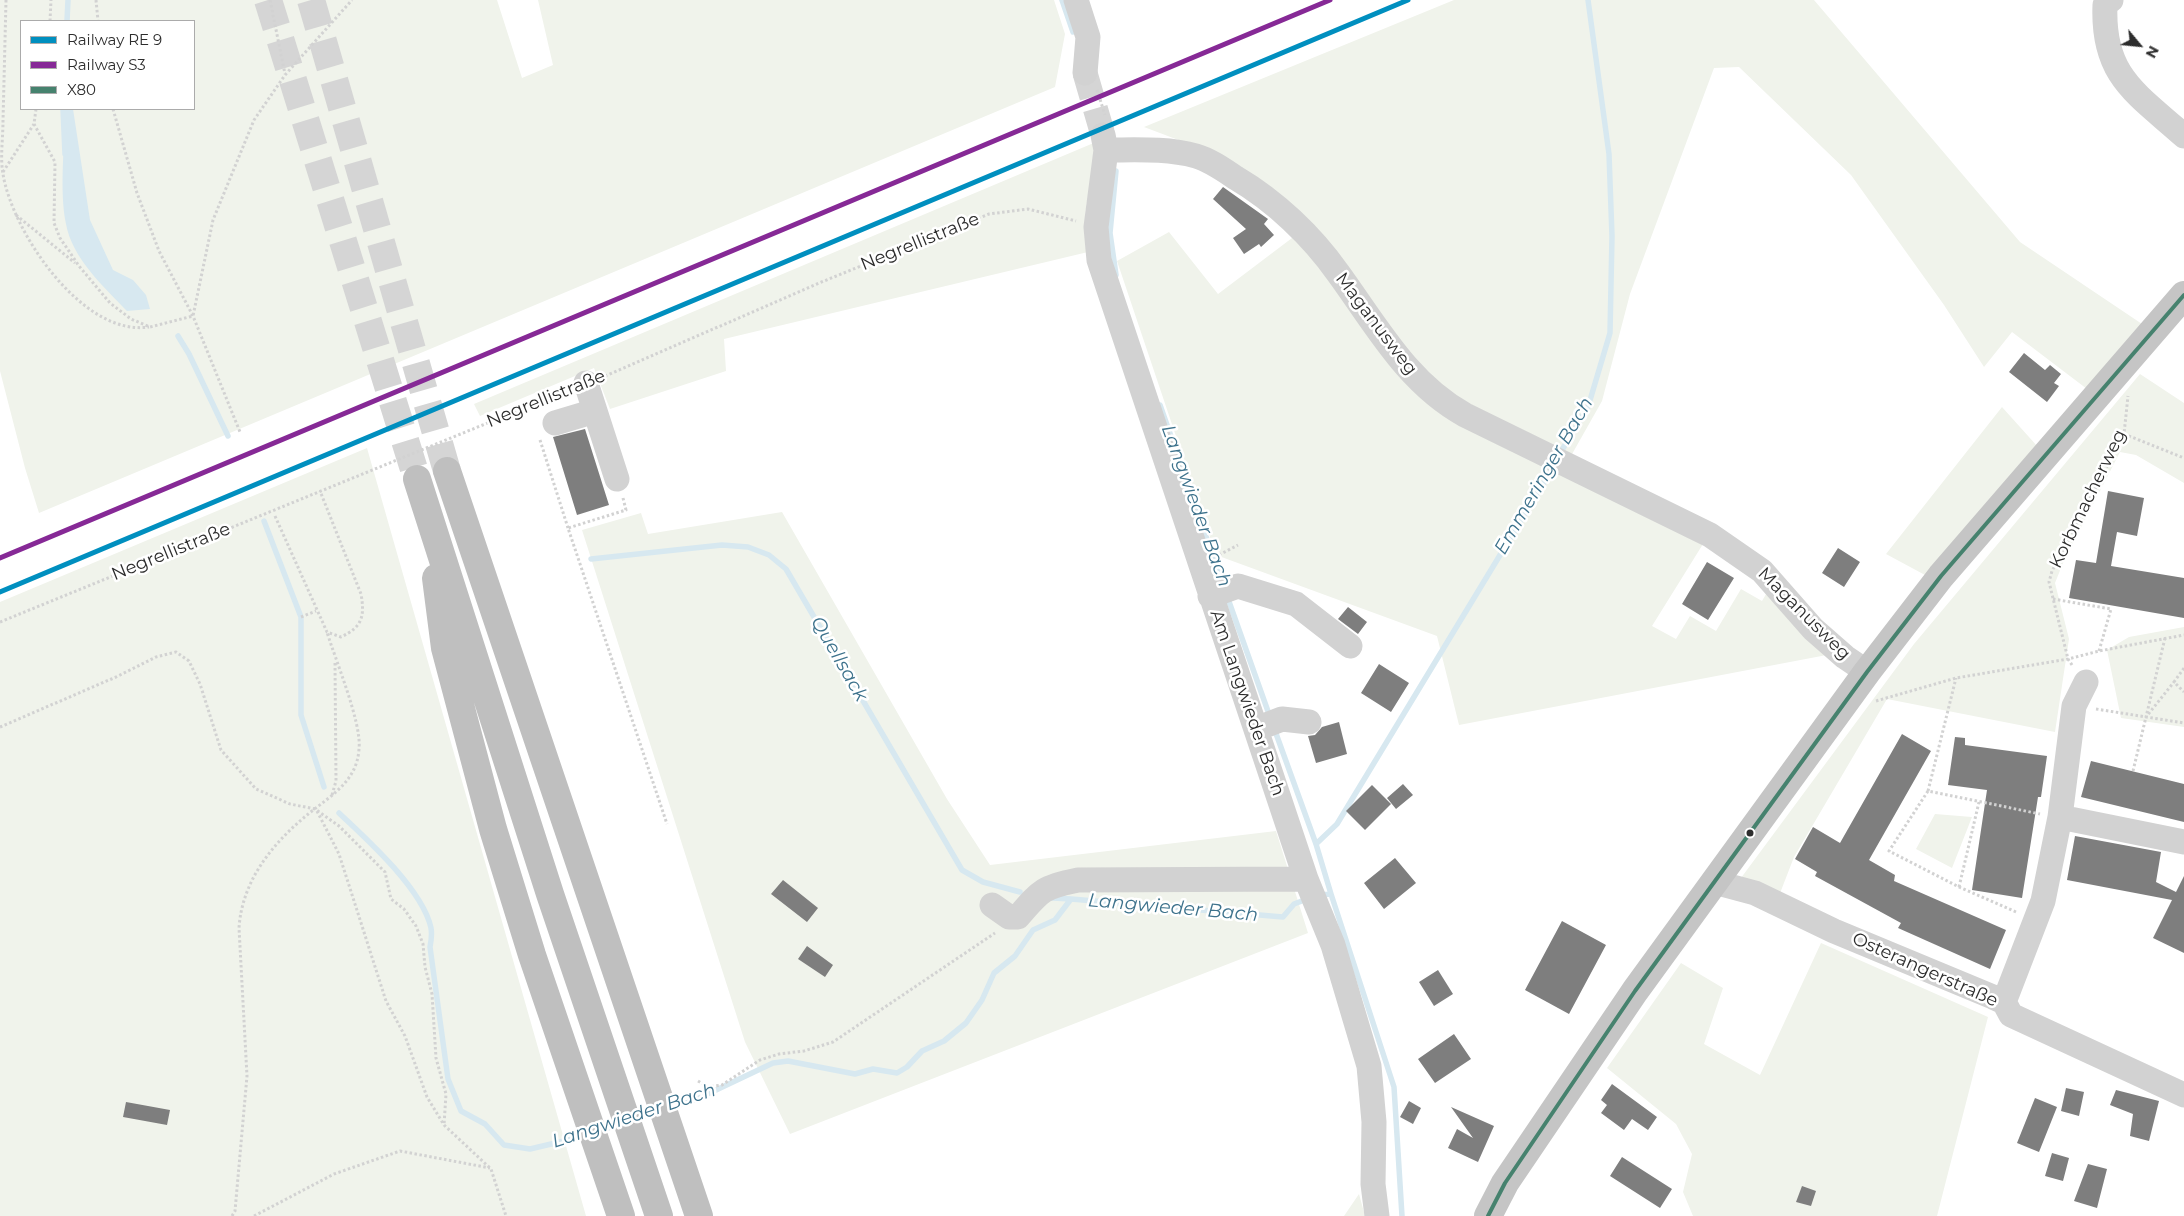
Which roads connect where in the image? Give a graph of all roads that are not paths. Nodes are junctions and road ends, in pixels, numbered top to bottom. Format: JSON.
{"nodes":[{"id":1,"x":1076,"y":0,"type":"edge"},
{"id":2,"x":2111,"y":0,"type":"edge"},
{"id":3,"x":1090,"y":81,"type":"tunnel mouth"},
{"id":4,"x":1105,"y":136,"type":"joint"},
{"id":5,"x":2184,"y":136,"type":"edge"},
{"id":6,"x":2184,"y":296,"type":"edge"},
{"id":7,"x":586,"y":383,"type":"road end"},
{"id":8,"x":595,"y":411,"type":"junction"},
{"id":9,"x":555,"y":423,"type":"road end"},
{"id":10,"x":447,"y":471,"type":"tunnel mouth"},
{"id":11,"x":617,"y":478,"type":"road end"},
{"id":12,"x":417,"y":479,"type":"tunnel mouth"},
{"id":13,"x":426,"y":504,"type":"junction"},
{"id":14,"x":1221,"y":592,"type":"junction"},
{"id":15,"x":1350,"y":646,"type":"dead end"},
{"id":16,"x":1867,"y":672,"type":"junction"},
{"id":17,"x":2086,"y":682,"type":"road end"},
{"id":18,"x":1309,"y":722,"type":"dead end"},
{"id":19,"x":1266,"y":725,"type":"junction"},
{"id":20,"x":2060,"y":817,"type":"junction"},
{"id":21,"x":2184,"y":842,"type":"edge"},
{"id":22,"x":1714,"y":882,"type":"junction"},
{"id":23,"x":1311,"y":891,"type":"junction"},
{"id":24,"x":992,"y":905,"type":"dead end"},
{"id":25,"x":2004,"y":1002,"type":"junction"},
{"id":26,"x":2184,"y":1095,"type":"edge"},
{"id":27,"x":616,"y":1203,"type":"edge"},
{"id":28,"x":659,"y":1216,"type":"edge"},
{"id":29,"x":699,"y":1216,"type":"edge"},
{"id":30,"x":1377,"y":1216,"type":"edge"},
{"id":31,"x":1488,"y":1216,"type":"edge"}],
"edges":[{"from":1,"to":3,"type":"street"},
{"from":2,"to":5,"type":"street"},
{"from":4,"to":14,"type":"street","name":"Am Langwieder Bach"},
{"from":4,"to":16,"type":"street","name":"Maganusweg"},
{"from":6,"to":16,"type":"main road"},
{"from":7,"to":8,"type":"street"},
{"from":8,"to":9,"type":"street"},
{"from":8,"to":11,"type":"street"},
{"from":10,"to":29,"type":"highway"},
{"from":12,"to":13,"type":"highway"},
{"from":13,"to":27,"type":"highway"},
{"from":13,"to":28,"type":"highway"},
{"from":14,"to":15,"type":"street"},
{"from":14,"to":19,"type":"street","name":"Am Langwieder Bach"},
{"from":16,"to":22,"type":"main road"},
{"from":17,"to":20,"type":"street"},
{"from":18,"to":19,"type":"street"},
{"from":19,"to":23,"type":"street","name":"Am Langwieder Bach"},
{"from":20,"to":21,"type":"street"},
{"from":20,"to":25,"type":"street"},
{"from":22,"to":25,"type":"street","name":"Osterangerstraße"},
{"from":22,"to":31,"type":"main road"},
{"from":23,"to":24,"type":"street"},
{"from":23,"to":30,"type":"street","name":"Am Langwieder Bach"},
{"from":25,"to":26,"type":"street","name":"Osterangerstraße"}]}
